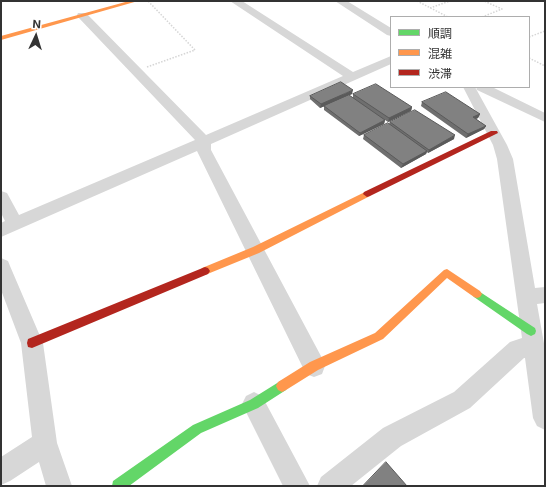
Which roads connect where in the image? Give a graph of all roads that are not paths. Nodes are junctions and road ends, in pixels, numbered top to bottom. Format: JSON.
{"nodes":[{"id":1,"x":135,"y":1,"type":"edge"},
{"id":2,"x":235,"y":1,"type":"edge"},
{"id":3,"x":340,"y":1,"type":"edge"},
{"id":4,"x":82,"y":16,"type":"junction"},
{"id":5,"x":390,"y":32,"type":"edge"},
{"id":6,"x":1,"y":38,"type":"edge"},
{"id":7,"x":390,"y":60,"type":"edge"},
{"id":8,"x":352,"y":77,"type":"junction"},
{"id":9,"x":470,"y":88,"type":"edge"},
{"id":10,"x":484,"y":88,"type":"edge"},
{"id":11,"x":545,"y":118,"type":"edge"},
{"id":12,"x":494,"y":133,"type":"junction"},
{"id":13,"x":204,"y":141,"type":"junction"},
{"id":14,"x":1,"y":197,"type":"edge"},
{"id":15,"x":8,"y":227,"type":"edge"},
{"id":16,"x":256,"y":250,"type":"junction"},
{"id":17,"x":1,"y":266,"type":"edge"},
{"id":18,"x":536,"y":296,"type":"edge"},
{"id":19,"x":532,"y":338,"type":"junction"},
{"id":20,"x":32,"y":343,"type":"junction"},
{"id":21,"x":314,"y":366,"type":"junction"},
{"id":22,"x":254,"y":404,"type":"junction"},
{"id":23,"x":545,"y":418,"type":"edge"},
{"id":24,"x":45,"y":443,"type":"junction"},
{"id":25,"x":1,"y":472,"type":"edge"},
{"id":26,"x":59,"y":486,"type":"edge"},
{"id":27,"x":118,"y":486,"type":"edge"},
{"id":28,"x":297,"y":486,"type":"edge"},
{"id":29,"x":330,"y":486,"type":"edge"}],
"edges":[{"from":1,"to":4,"type":"street"},
{"from":2,"to":8,"type":"street"},
{"from":3,"to":5,"type":"street"},
{"from":4,"to":6,"type":"street"},
{"from":4,"to":13,"type":"street"},
{"from":7,"to":8,"type":"street"},
{"from":8,"to":13,"type":"street"},
{"from":9,"to":12,"type":"street"},
{"from":10,"to":11,"type":"street"},
{"from":12,"to":16,"type":"street"},
{"from":12,"to":18,"type":"street"},
{"from":13,"to":15,"type":"street"},
{"from":13,"to":16,"type":"street"},
{"from":14,"to":15,"type":"street"},
{"from":16,"to":20,"type":"street"},
{"from":16,"to":21,"type":"street"},
{"from":17,"to":20,"type":"street"},
{"from":18,"to":19,"type":"street"},
{"from":19,"to":21,"type":"street"},
{"from":19,"to":23,"type":"street"},
{"from":19,"to":29,"type":"street"},
{"from":20,"to":24,"type":"street"},
{"from":21,"to":22,"type":"street"},
{"from":22,"to":27,"type":"street"},
{"from":22,"to":28,"type":"street"},
{"from":24,"to":25,"type":"street"},
{"from":24,"to":26,"type":"street"}]}
